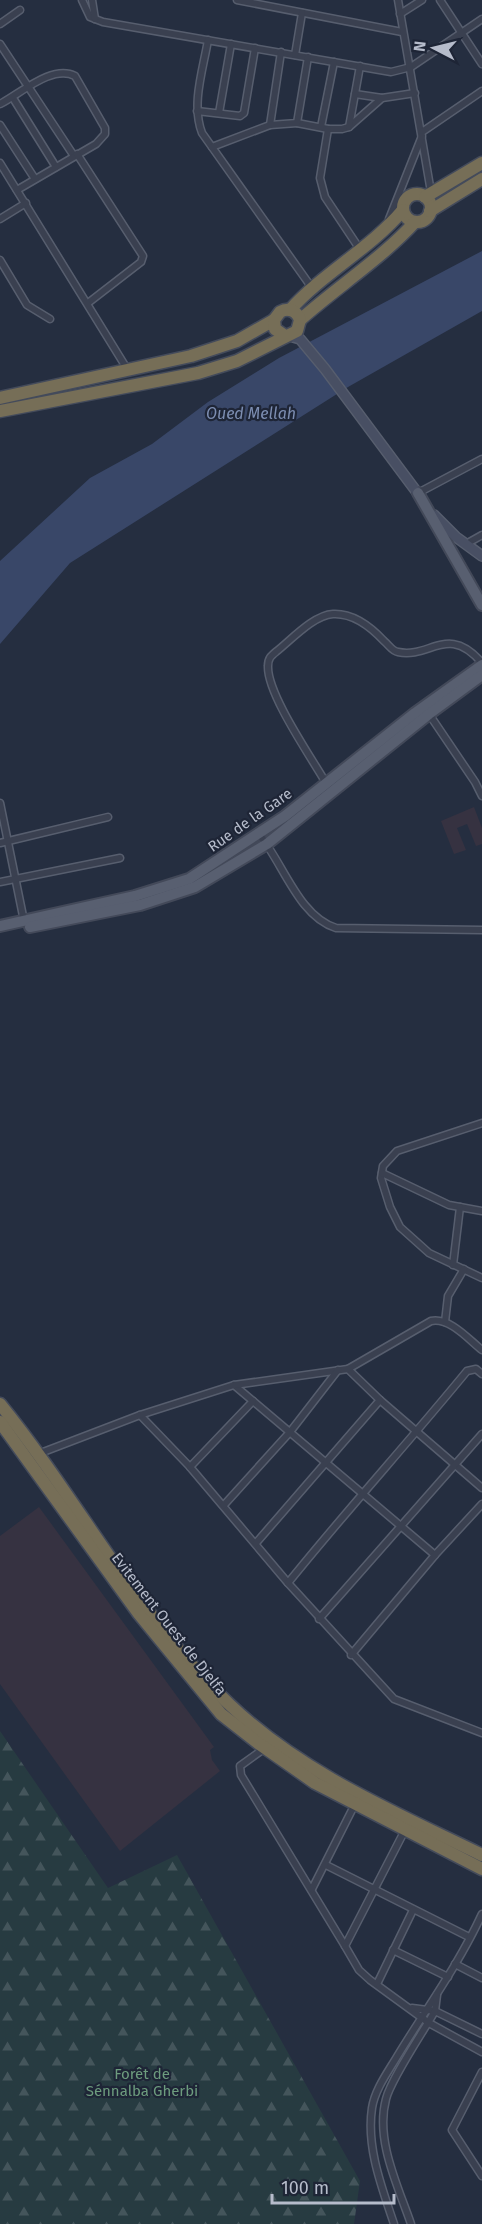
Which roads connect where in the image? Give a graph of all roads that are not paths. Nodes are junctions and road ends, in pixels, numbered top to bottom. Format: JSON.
{"nodes":[{"id":1,"x":82,"y":0,"type":"edge"},
{"id":2,"x":92,"y":0,"type":"edge"},
{"id":3,"x":237,"y":0,"type":"edge"},
{"id":4,"x":398,"y":0,"type":"edge"},
{"id":5,"x":422,"y":0,"type":"edge"},
{"id":6,"x":440,"y":0,"type":"edge"},
{"id":7,"x":249,"y":1,"type":"edge"},
{"id":8,"x":20,"y":10,"type":"dead end"},
{"id":9,"x":302,"y":13,"type":"junction"},
{"id":10,"x":400,"y":14,"type":"junction"},
{"id":11,"x":95,"y":19,"type":"junction"},
{"id":12,"x":482,"y":19,"type":"edge"},
{"id":13,"x":0,"y":24,"type":"edge"},
{"id":14,"x":402,"y":32,"type":"junction"},
{"id":15,"x":461,"y":33,"type":"junction"},
{"id":16,"x":208,"y":40,"type":"junction"},
{"id":17,"x":0,"y":44,"type":"edge"},
{"id":18,"x":231,"y":44,"type":"junction"},
{"id":19,"x":255,"y":48,"type":"junction"},
{"id":20,"x":281,"y":52,"type":"junction"},
{"id":21,"x":295,"y":55,"type":"junction"},
{"id":22,"x":308,"y":57,"type":"junction"},
{"id":23,"x":334,"y":62,"type":"junction"},
{"id":24,"x":482,"y":64,"type":"edge"},
{"id":25,"x":360,"y":66,"type":"junction"},
{"id":26,"x":411,"y":67,"type":"junction"},
{"id":27,"x":30,"y":86,"type":"junction"},
{"id":28,"x":482,"y":91,"type":"edge"},
{"id":29,"x":415,"y":93,"type":"junction"},
{"id":30,"x":355,"y":94,"type":"junction"},
{"id":31,"x":13,"y":98,"type":"junction"},
{"id":32,"x":382,"y":98,"type":"junction"},
{"id":33,"x":0,"y":104,"type":"edge"},
{"id":34,"x":197,"y":111,"type":"junction"},
{"id":35,"x":219,"y":113,"type":"junction"},
{"id":36,"x":297,"y":123,"type":"junction"},
{"id":37,"x":0,"y":125,"type":"edge"},
{"id":38,"x":270,"y":125,"type":"junction"},
{"id":39,"x":349,"y":127,"type":"junction"},
{"id":40,"x":325,"y":128,"type":"junction"},
{"id":41,"x":422,"y":134,"type":"junction"},
{"id":42,"x":212,"y":147,"type":"junction"},
{"id":43,"x":76,"y":155,"type":"junction"},
{"id":44,"x":0,"y":163,"type":"edge"},
{"id":45,"x":482,"y":163,"type":"edge"},
{"id":46,"x":56,"y":167,"type":"junction"},
{"id":47,"x":36,"y":179,"type":"junction"},
{"id":48,"x":482,"y":179,"type":"edge"},
{"id":49,"x":17,"y":190,"type":"junction"},
{"id":50,"x":428,"y":195,"type":"junction"},
{"id":51,"x":26,"y":203,"type":"junction"},
{"id":52,"x":403,"y":210,"type":"junction"},
{"id":53,"x":430,"y":211,"type":"junction"},
{"id":54,"x":0,"y":219,"type":"edge"},
{"id":55,"x":415,"y":222,"type":"junction"},
{"id":56,"x":384,"y":232,"type":"junction"},
{"id":57,"x":361,"y":251,"type":"junction"},
{"id":58,"x":0,"y":260,"type":"edge"},
{"id":59,"x":312,"y":288,"type":"junction"},
{"id":60,"x":88,"y":303,"type":"junction"},
{"id":61,"x":290,"y":310,"type":"junction"},
{"id":62,"x":50,"y":319,"type":"dead end"},
{"id":63,"x":274,"y":320,"type":"junction"},
{"id":64,"x":295,"y":332,"type":"junction"},
{"id":65,"x":129,"y":372,"type":"junction"},
{"id":66,"x":0,"y":398,"type":"edge"},
{"id":67,"x":0,"y":411,"type":"edge"},
{"id":68,"x":482,"y":459,"type":"edge"},
{"id":69,"x":418,"y":493,"type":"junction"},
{"id":70,"x":482,"y":535,"type":"edge"},
{"id":71,"x":466,"y":544,"type":"junction"},
{"id":72,"x":482,"y":556,"type":"edge"},
{"id":73,"x":482,"y":605,"type":"edge"},
{"id":74,"x":482,"y":664,"type":"edge"},
{"id":75,"x":482,"y":675,"type":"edge"},
{"id":76,"x":426,"y":711,"type":"junction"},
{"id":77,"x":479,"y":781,"type":"edge"},
{"id":78,"x":326,"y":783,"type":"junction"},
{"id":79,"x":482,"y":796,"type":"edge"},
{"id":80,"x":0,"y":803,"type":"edge"},
{"id":81,"x":108,"y":817,"type":"dead end"},
{"id":82,"x":259,"y":834,"type":"junction"},
{"id":83,"x":3,"y":842,"type":"edge"},
{"id":84,"x":267,"y":844,"type":"junction"},
{"id":85,"x":120,"y":858,"type":"dead end"},
{"id":86,"x":14,"y":879,"type":"junction"},
{"id":87,"x":0,"y":882,"type":"edge"},
{"id":88,"x":24,"y":921,"type":"junction"},
{"id":89,"x":0,"y":926,"type":"edge"},
{"id":90,"x":482,"y":930,"type":"edge"},
{"id":91,"x":0,"y":933,"type":"edge"},
{"id":92,"x":482,"y":1122,"type":"edge"},
{"id":93,"x":382,"y":1173,"type":"junction"},
{"id":94,"x":460,"y":1207,"type":"junction"},
{"id":95,"x":482,"y":1211,"type":"edge"},
{"id":96,"x":453,"y":1265,"type":"junction"},
{"id":97,"x":464,"y":1269,"type":"junction"},
{"id":98,"x":482,"y":1278,"type":"edge"},
{"id":99,"x":444,"y":1322,"type":"junction"},
{"id":100,"x":482,"y":1350,"type":"edge"},
{"id":101,"x":348,"y":1369,"type":"junction"},
{"id":102,"x":338,"y":1370,"type":"junction"},
{"id":103,"x":482,"y":1374,"type":"edge"},
{"id":104,"x":234,"y":1385,"type":"junction"},
{"id":105,"x":380,"y":1400,"type":"junction"},
{"id":106,"x":253,"y":1401,"type":"junction"},
{"id":107,"x":0,"y":1404,"type":"edge"},
{"id":108,"x":140,"y":1415,"type":"junction"},
{"id":109,"x":0,"y":1422,"type":"edge"},
{"id":110,"x":290,"y":1432,"type":"junction"},
{"id":111,"x":417,"y":1432,"type":"junction"},
{"id":112,"x":482,"y":1434,"type":"edge"},
{"id":113,"x":32,"y":1457,"type":"junction"},
{"id":114,"x":327,"y":1463,"type":"junction"},
{"id":115,"x":455,"y":1465,"type":"junction"},
{"id":116,"x":190,"y":1467,"type":"junction"},
{"id":117,"x":482,"y":1488,"type":"edge"},
{"id":118,"x":362,"y":1492,"type":"junction"},
{"id":119,"x":482,"y":1504,"type":"edge"},
{"id":120,"x":224,"y":1505,"type":"junction"},
{"id":121,"x":401,"y":1526,"type":"junction"},
{"id":122,"x":255,"y":1543,"type":"junction"},
{"id":123,"x":435,"y":1555,"type":"junction"},
{"id":124,"x":288,"y":1583,"type":"junction"},
{"id":125,"x":319,"y":1619,"type":"junction"},
{"id":126,"x":351,"y":1655,"type":"junction"},
{"id":127,"x":482,"y":1733,"type":"edge"},
{"id":128,"x":265,"y":1748,"type":"junction"},
{"id":129,"x":355,"y":1804,"type":"junction"},
{"id":130,"x":405,"y":1830,"type":"junction"},
{"id":131,"x":482,"y":1855,"type":"edge"},
{"id":132,"x":326,"y":1865,"type":"junction"},
{"id":133,"x":482,"y":1869,"type":"edge"},
{"id":134,"x":312,"y":1889,"type":"junction"},
{"id":135,"x":374,"y":1891,"type":"junction"},
{"id":136,"x":413,"y":1910,"type":"junction"},
{"id":137,"x":482,"y":1914,"type":"edge"},
{"id":138,"x":479,"y":1928,"type":"edge"},
{"id":139,"x":469,"y":1937,"type":"junction"},
{"id":140,"x":345,"y":1946,"type":"junction"},
{"id":141,"x":393,"y":1950,"type":"junction"},
{"id":142,"x":455,"y":1964,"type":"junction"},
{"id":143,"x":448,"y":1977,"type":"junction"},
{"id":144,"x":482,"y":1978,"type":"edge"},
{"id":145,"x":377,"y":1984,"type":"junction"},
{"id":146,"x":437,"y":1995,"type":"junction"},
{"id":147,"x":411,"y":2008,"type":"junction"},
{"id":148,"x":426,"y":2008,"type":"junction"},
{"id":149,"x":435,"y":2011,"type":"junction"},
{"id":150,"x":421,"y":2017,"type":"junction"},
{"id":151,"x":429,"y":2023,"type":"junction"},
{"id":152,"x":482,"y":2034,"type":"edge"},
{"id":153,"x":482,"y":2052,"type":"edge"},
{"id":154,"x":482,"y":2072,"type":"edge"},
{"id":155,"x":482,"y":2176,"type":"edge"},
{"id":156,"x":394,"y":2224,"type":"edge"},
{"id":157,"x":411,"y":2224,"type":"edge"}],
"edges":[{"from":1,"to":11,"type":"street"},
{"from":2,"to":11,"type":"street"},
{"from":3,"to":7,"type":"street"},
{"from":4,"to":10,"type":"street"},
{"from":5,"to":10,"type":"street"},
{"from":6,"to":15,"type":"street"},
{"from":7,"to":9,"type":"street"},
{"from":8,"to":13,"type":"street"},
{"from":9,"to":14,"type":"street"},
{"from":9,"to":21,"type":"street"},
{"from":10,"to":14,"type":"street"},
{"from":11,"to":16,"type":"street"},
{"from":12,"to":15,"type":"street"},
{"from":14,"to":26,"type":"street"},
{"from":15,"to":24,"type":"street"},
{"from":15,"to":26,"type":"street"},
{"from":16,"to":18,"type":"street"},
{"from":16,"to":34,"type":"street"},
{"from":17,"to":27,"type":"street"},
{"from":18,"to":19,"type":"street"},
{"from":18,"to":35,"type":"street"},
{"from":19,"to":20,"type":"street"},
{"from":19,"to":35,"type":"street"},
{"from":20,"to":21,"type":"street"},
{"from":20,"to":38,"type":"street"},
{"from":21,"to":22,"type":"street"},
{"from":22,"to":23,"type":"street"},
{"from":22,"to":36,"type":"street"},
{"from":23,"to":25,"type":"street"},
{"from":23,"to":40,"type":"street"},
{"from":25,"to":26,"type":"street"},
{"from":25,"to":30,"type":"street"},
{"from":26,"to":29,"type":"street"},
{"from":27,"to":31,"type":"street"},
{"from":27,"to":43,"type":"street"},
{"from":27,"to":43,"type":"street"},
{"from":28,"to":41,"type":"street"},
{"from":29,"to":32,"type":"street"},
{"from":29,"to":41,"type":"street"},
{"from":30,"to":32,"type":"street"},
{"from":30,"to":39,"type":"street"},
{"from":31,"to":33,"type":"street"},
{"from":31,"to":46,"type":"street"},
{"from":32,"to":39,"type":"street"},
{"from":34,"to":35,"type":"street"},
{"from":34,"to":42,"type":"street"},
{"from":36,"to":38,"type":"street"},
{"from":36,"to":40,"type":"street"},
{"from":37,"to":47,"type":"street"},
{"from":38,"to":42,"type":"street"},
{"from":39,"to":40,"type":"street"},
{"from":40,"to":57,"type":"street"},
{"from":41,"to":50,"type":"street"},
{"from":41,"to":56,"type":"street"},
{"from":42,"to":59,"type":"street"},
{"from":43,"to":46,"type":"street"},
{"from":43,"to":60,"type":"street"},
{"from":44,"to":49,"type":"street"},
{"from":45,"to":50,"type":"highway"},
{"from":46,"to":47,"type":"street"},
{"from":47,"to":49,"type":"street"},
{"from":48,"to":53,"type":"highway"},
{"from":49,"to":51,"type":"street"},
{"from":50,"to":52,"type":"highway"},
{"from":50,"to":53,"type":"highway"},
{"from":51,"to":54,"type":"street"},
{"from":51,"to":60,"type":"street"},
{"from":52,"to":55,"type":"highway"},
{"from":52,"to":56,"type":"highway"},
{"from":53,"to":55,"type":"highway"},
{"from":55,"to":64,"type":"highway"},
{"from":56,"to":57,"type":"highway"},
{"from":57,"to":59,"type":"highway"},
{"from":58,"to":62,"type":"street"},
{"from":59,"to":61,"type":"highway"},
{"from":60,"to":65,"type":"street"},
{"from":61,"to":63,"type":"highway"},
{"from":61,"to":64,"type":"highway"},
{"from":63,"to":64,"type":"highway"},
{"from":63,"to":65,"type":"highway"},
{"from":64,"to":67,"type":"highway"},
{"from":64,"to":69,"type":"main road"},
{"from":65,"to":66,"type":"highway"},
{"from":68,"to":69,"type":"street"},
{"from":69,"to":71,"type":"main road"},
{"from":69,"to":73,"type":"main road"},
{"from":70,"to":71,"type":"street"},
{"from":71,"to":72,"type":"main road"},
{"from":74,"to":76,"type":"main road","name":"Rue de la Gare"},
{"from":74,"to":78,"type":"street"},
{"from":75,"to":76,"type":"main road","name":"Rue de la Gare"},
{"from":76,"to":77,"type":"street"},
{"from":76,"to":78,"type":"main road","name":"Rue de la Gare"},
{"from":76,"to":84,"type":"main road","name":"Rue de la Gare"},
{"from":77,"to":79,"type":"street"},
{"from":78,"to":82,"type":"main road","name":"Rue de la Gare"},
{"from":80,"to":83,"type":"street"},
{"from":81,"to":83,"type":"street"},
{"from":82,"to":84,"type":"street"},
{"from":82,"to":88,"type":"main road","name":"Rue de la Gare"},
{"from":83,"to":86,"type":"street"},
{"from":84,"to":90,"type":"street"},
{"from":84,"to":91,"type":"main road","name":"Rue de la Gare"},
{"from":85,"to":86,"type":"street"},
{"from":86,"to":87,"type":"street"},
{"from":86,"to":88,"type":"street"},
{"from":88,"to":89,"type":"main road","name":"Rue de la Gare"},
{"from":92,"to":93,"type":"street"},
{"from":93,"to":94,"type":"street"},
{"from":93,"to":96,"type":"street"},
{"from":94,"to":95,"type":"street"},
{"from":94,"to":96,"type":"street"},
{"from":96,"to":97,"type":"street"},
{"from":97,"to":98,"type":"street"},
{"from":97,"to":99,"type":"street"},
{"from":99,"to":100,"type":"street"},
{"from":99,"to":101,"type":"street"},
{"from":101,"to":102,"type":"street"},
{"from":101,"to":105,"type":"street"},
{"from":102,"to":104,"type":"street"},
{"from":102,"to":110,"type":"street"},
{"from":103,"to":111,"type":"street"},
{"from":104,"to":106,"type":"street"},
{"from":104,"to":108,"type":"street"},
{"from":105,"to":111,"type":"street"},
{"from":105,"to":114,"type":"street"},
{"from":106,"to":110,"type":"street"},
{"from":106,"to":116,"type":"street"},
{"from":107,"to":113,"type":"highway"},
{"from":108,"to":113,"type":"street"},
{"from":108,"to":116,"type":"street"},
{"from":109,"to":113,"type":"highway","name":"Evitement Ouest de Djelfa"},
{"from":110,"to":114,"type":"street"},
{"from":110,"to":120,"type":"street"},
{"from":111,"to":115,"type":"street"},
{"from":111,"to":118,"type":"street"},
{"from":112,"to":115,"type":"street"},
{"from":113,"to":128,"type":"highway","name":"Evitement Ouest de Djelfa"},
{"from":113,"to":131,"type":"highway","name":"Evitement Ouest de Djelfa"},
{"from":114,"to":118,"type":"street"},
{"from":114,"to":122,"type":"street"},
{"from":115,"to":117,"type":"street"},
{"from":115,"to":121,"type":"street"},
{"from":116,"to":120,"type":"street"},
{"from":118,"to":121,"type":"street"},
{"from":118,"to":124,"type":"street"},
{"from":119,"to":123,"type":"street"},
{"from":120,"to":122,"type":"street"},
{"from":121,"to":123,"type":"street"},
{"from":121,"to":125,"type":"street"},
{"from":122,"to":124,"type":"street"},
{"from":123,"to":126,"type":"street"},
{"from":124,"to":125,"type":"street"},
{"from":125,"to":126,"type":"street"},
{"from":126,"to":127,"type":"street"},
{"from":128,"to":129,"type":"highway","name":"Evitement Ouest de Djelfa"},
{"from":128,"to":134,"type":"street"},
{"from":129,"to":130,"type":"highway","name":"Evitement Ouest de Djelfa"},
{"from":129,"to":132,"type":"street"},
{"from":130,"to":133,"type":"highway","name":"Evitement Ouest de Djelfa"},
{"from":130,"to":135,"type":"street"},
{"from":132,"to":134,"type":"street"},
{"from":132,"to":135,"type":"street"},
{"from":134,"to":140,"type":"street"},
{"from":135,"to":136,"type":"street"},
{"from":135,"to":140,"type":"street"},
{"from":136,"to":139,"type":"street"},
{"from":136,"to":141,"type":"street"},
{"from":137,"to":138,"type":"street"},
{"from":138,"to":139,"type":"street"},
{"from":139,"to":142,"type":"street"},
{"from":140,"to":145,"type":"street"},
{"from":141,"to":143,"type":"street"},
{"from":141,"to":145,"type":"street"},
{"from":142,"to":143,"type":"street"},
{"from":142,"to":144,"type":"street"},
{"from":143,"to":146,"type":"street"},
{"from":145,"to":147,"type":"street"},
{"from":146,"to":148,"type":"street"},
{"from":146,"to":149,"type":"street"},
{"from":147,"to":148,"type":"street"},
{"from":147,"to":150,"type":"street"},
{"from":148,"to":149,"type":"street"},
{"from":148,"to":150,"type":"street"},
{"from":149,"to":151,"type":"street"},
{"from":149,"to":152,"type":"street"},
{"from":150,"to":151,"type":"street"},
{"from":150,"to":156,"type":"street"},
{"from":151,"to":153,"type":"street"},
{"from":151,"to":157,"type":"street"},
{"from":154,"to":155,"type":"street"}]}
